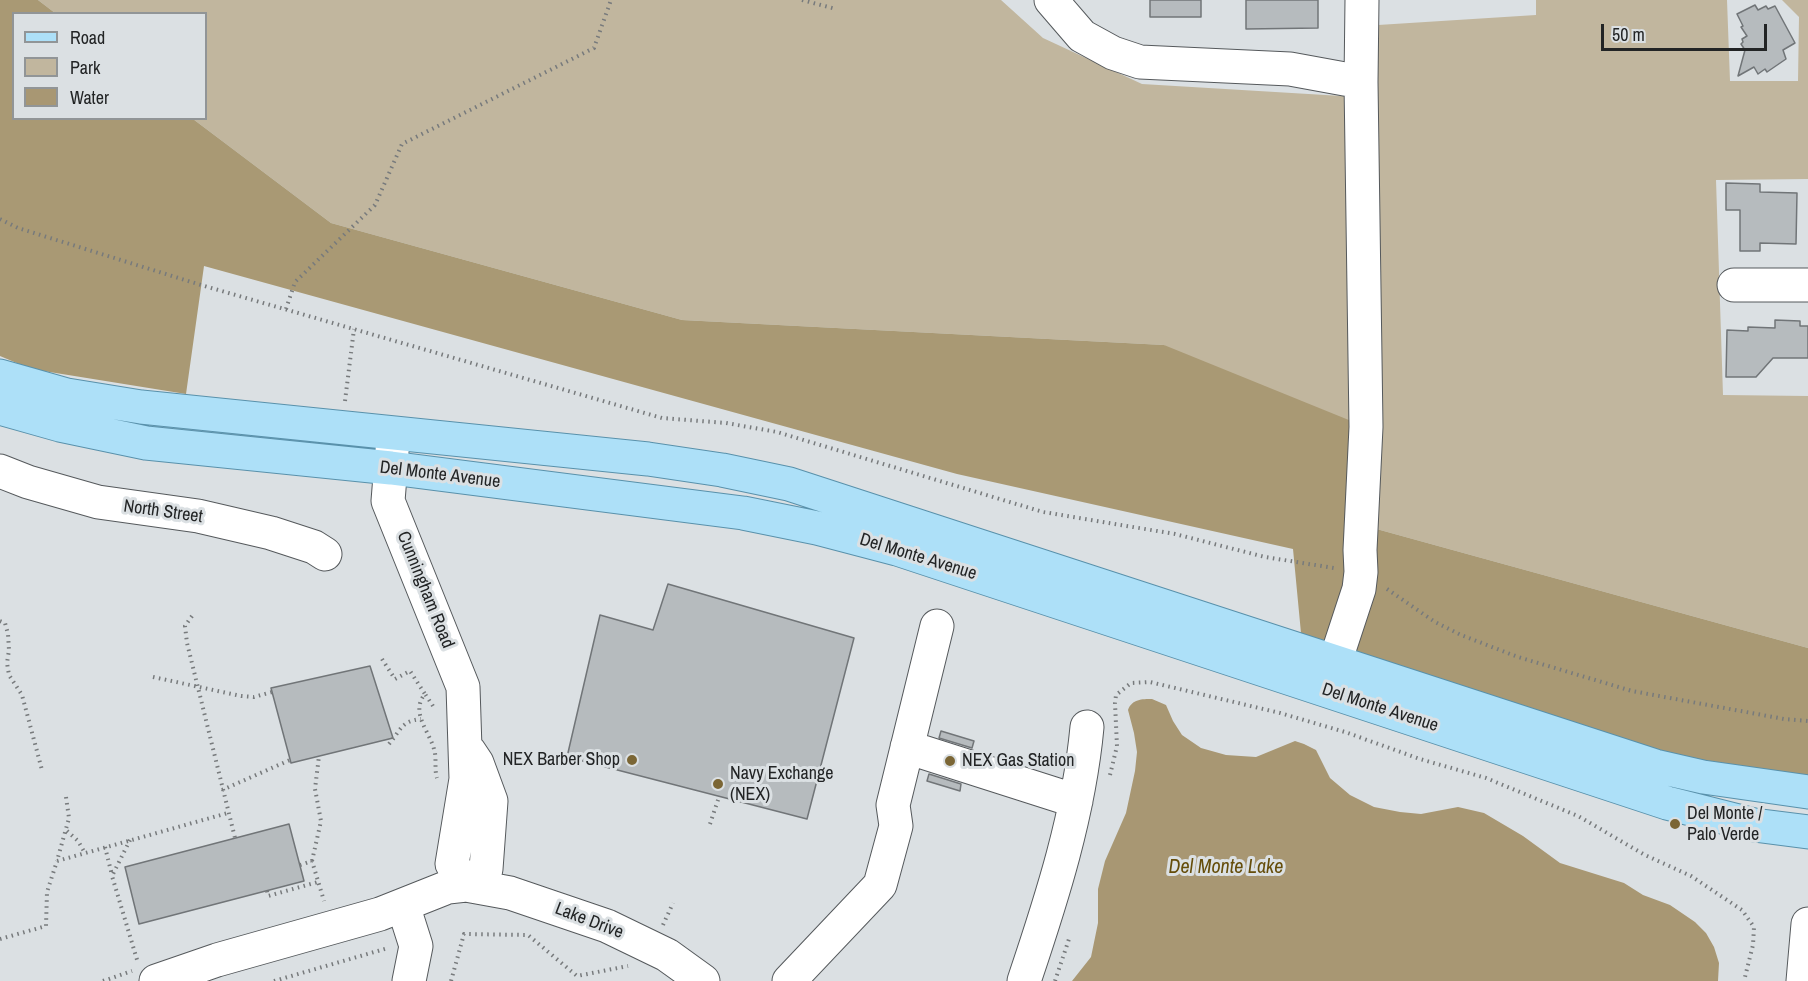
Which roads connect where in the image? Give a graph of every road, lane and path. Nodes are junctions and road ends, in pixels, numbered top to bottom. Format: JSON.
{"nodes":[{"id":1,"x":611,"y":0,"type":"edge"},
{"id":2,"x":802,"y":0,"type":"edge"},
{"id":3,"x":1051,"y":0,"type":"edge"},
{"id":4,"x":1362,"y":0,"type":"edge"},
{"id":5,"x":836,"y":9,"type":"dead end"},
{"id":6,"x":1361,"y":82,"type":"junction"},
{"id":7,"x":0,"y":219,"type":"edge"},
{"id":8,"x":1734,"y":285,"type":"dead end"},
{"id":9,"x":1808,"y":285,"type":"edge"},
{"id":10,"x":286,"y":309,"type":"junction"},
{"id":11,"x":354,"y":329,"type":"junction"},
{"id":12,"x":0,"y":376,"type":"edge"},
{"id":13,"x":0,"y":408,"type":"edge"},
{"id":14,"x":344,"y":411,"type":"dead end"},
{"id":15,"x":393,"y":432,"type":"junction"},
{"id":16,"x":391,"y":468,"type":"junction"},
{"id":17,"x":0,"y":471,"type":"edge"},
{"id":18,"x":325,"y":554,"type":"dead end"},
{"id":19,"x":1361,"y":572,"type":"junction"},
{"id":20,"x":192,"y":616,"type":"dead end"},
{"id":21,"x":0,"y":621,"type":"edge"},
{"id":22,"x":937,"y":626,"type":"dead end"},
{"id":23,"x":382,"y":659,"type":"dead end"},
{"id":24,"x":1335,"y":662,"type":"junction"},
{"id":25,"x":153,"y":677,"type":"dead end"},
{"id":26,"x":196,"y":687,"type":"junction"},
{"id":27,"x":272,"y":692,"type":"dead end"},
{"id":28,"x":425,"y":694,"type":"junction"},
{"id":29,"x":433,"y":706,"type":"dead end"},
{"id":30,"x":421,"y":719,"type":"junction"},
{"id":31,"x":1808,"y":721,"type":"edge"},
{"id":32,"x":1088,"y":727,"type":"dead end"},
{"id":33,"x":389,"y":744,"type":"dead end"},
{"id":34,"x":907,"y":747,"type":"junction"},
{"id":35,"x":319,"y":756,"type":"dead end"},
{"id":36,"x":290,"y":760,"type":"dead end"},
{"id":37,"x":42,"y":770,"type":"dead end"},
{"id":38,"x":437,"y":780,"type":"dead end"},
{"id":39,"x":1109,"y":780,"type":"dead end"},
{"id":40,"x":222,"y":790,"type":"junction"},
{"id":41,"x":1808,"y":792,"type":"edge"},
{"id":42,"x":66,"y":796,"type":"dead end"},
{"id":43,"x":719,"y":796,"type":"dead end"},
{"id":44,"x":1076,"y":801,"type":"junction"},
{"id":45,"x":228,"y":813,"type":"junction"},
{"id":46,"x":710,"y":824,"type":"dead end"},
{"id":47,"x":67,"y":831,"type":"junction"},
{"id":48,"x":1808,"y":832,"type":"edge"},
{"id":49,"x":235,"y":838,"type":"dead end"},
{"id":50,"x":130,"y":840,"type":"junction"},
{"id":51,"x":105,"y":847,"type":"junction"},
{"id":52,"x":85,"y":852,"type":"junction"},
{"id":53,"x":57,"y":861,"type":"junction"},
{"id":54,"x":312,"y":861,"type":"junction"},
{"id":55,"x":300,"y":865,"type":"dead end"},
{"id":56,"x":112,"y":876,"type":"junction"},
{"id":57,"x":318,"y":882,"type":"junction"},
{"id":58,"x":466,"y":885,"type":"junction"},
{"id":59,"x":267,"y":891,"type":"dead end"},
{"id":60,"x":673,"y":903,"type":"dead end"},
{"id":61,"x":403,"y":905,"type":"junction"},
{"id":62,"x":327,"y":911,"type":"dead end"},
{"id":63,"x":1808,"y":924,"type":"edge"},
{"id":64,"x":1071,"y":931,"type":"dead end"},
{"id":65,"x":659,"y":934,"type":"dead end"},
{"id":66,"x":0,"y":939,"type":"edge"},
{"id":67,"x":389,"y":948,"type":"dead end"},
{"id":68,"x":629,"y":966,"type":"dead end"},
{"id":69,"x":148,"y":975,"type":"edge"},
{"id":70,"x":274,"y":981,"type":"edge"},
{"id":71,"x":409,"y":981,"type":"edge"},
{"id":72,"x":451,"y":981,"type":"edge"},
{"id":73,"x":702,"y":981,"type":"edge"},
{"id":74,"x":789,"y":981,"type":"edge"},
{"id":75,"x":1024,"y":981,"type":"edge"},
{"id":76,"x":1055,"y":981,"type":"edge"},
{"id":77,"x":1744,"y":981,"type":"edge"},
{"id":78,"x":1803,"y":981,"type":"edge"}],
"edges":[{"from":1,"to":10,"type":"path"},
{"from":2,"to":5,"type":"path"},
{"from":3,"to":6,"type":"street"},
{"from":4,"to":6,"type":"street"},
{"from":6,"to":19,"type":"street"},
{"from":7,"to":10,"type":"path"},
{"from":8,"to":9,"type":"street"},
{"from":10,"to":11,"type":"path"},
{"from":11,"to":14,"type":"path"},
{"from":11,"to":19,"type":"path"},
{"from":12,"to":15,"type":"main road","name":"Del Monte Avenue"},
{"from":13,"to":16,"type":"main road","name":"Del Monte Avenue"},
{"from":15,"to":16,"type":"street","name":"Cunningham Road"},
{"from":15,"to":24,"type":"main road","name":"Del Monte Avenue"},
{"from":16,"to":48,"type":"main road","name":"Del Monte Avenue"},
{"from":16,"to":58,"type":"street","name":"Cunningham Road"},
{"from":17,"to":18,"type":"street","name":"North Street"},
{"from":19,"to":24,"type":"street"},
{"from":19,"to":31,"type":"path"},
{"from":20,"to":26,"type":"path"},
{"from":21,"to":37,"type":"path"},
{"from":22,"to":34,"type":"street"},
{"from":23,"to":28,"type":"path"},
{"from":24,"to":41,"type":"main road","name":"Del Monte Avenue"},
{"from":25,"to":26,"type":"path"},
{"from":26,"to":27,"type":"path"},
{"from":26,"to":40,"type":"path"},
{"from":28,"to":29,"type":"path"},
{"from":28,"to":30,"type":"path"},
{"from":30,"to":33,"type":"path"},
{"from":30,"to":38,"type":"path"},
{"from":32,"to":44,"type":"street"},
{"from":34,"to":44,"type":"street"},
{"from":34,"to":74,"type":"street"},
{"from":35,"to":54,"type":"path"},
{"from":36,"to":40,"type":"path"},
{"from":39,"to":77,"type":"path"},
{"from":40,"to":45,"type":"path"},
{"from":42,"to":47,"type":"path"},
{"from":43,"to":46,"type":"path"},
{"from":44,"to":75,"type":"street"},
{"from":45,"to":49,"type":"path"},
{"from":45,"to":50,"type":"path"},
{"from":47,"to":52,"type":"path"},
{"from":47,"to":53,"type":"path"},
{"from":50,"to":51,"type":"path"},
{"from":50,"to":56,"type":"path"},
{"from":51,"to":52,"type":"path"},
{"from":51,"to":56,"type":"path"},
{"from":52,"to":53,"type":"path"},
{"from":53,"to":66,"type":"path"},
{"from":54,"to":55,"type":"path"},
{"from":54,"to":57,"type":"path"},
{"from":56,"to":69,"type":"path"},
{"from":57,"to":59,"type":"path"},
{"from":57,"to":62,"type":"path"},
{"from":58,"to":61,"type":"street"},
{"from":58,"to":73,"type":"street","name":"Lake Drive"},
{"from":60,"to":65,"type":"path"},
{"from":61,"to":69,"type":"street"},
{"from":61,"to":71,"type":"street"},
{"from":63,"to":78,"type":"street"},
{"from":64,"to":76,"type":"path"},
{"from":67,"to":70,"type":"path"},
{"from":68,"to":72,"type":"path"}]}
